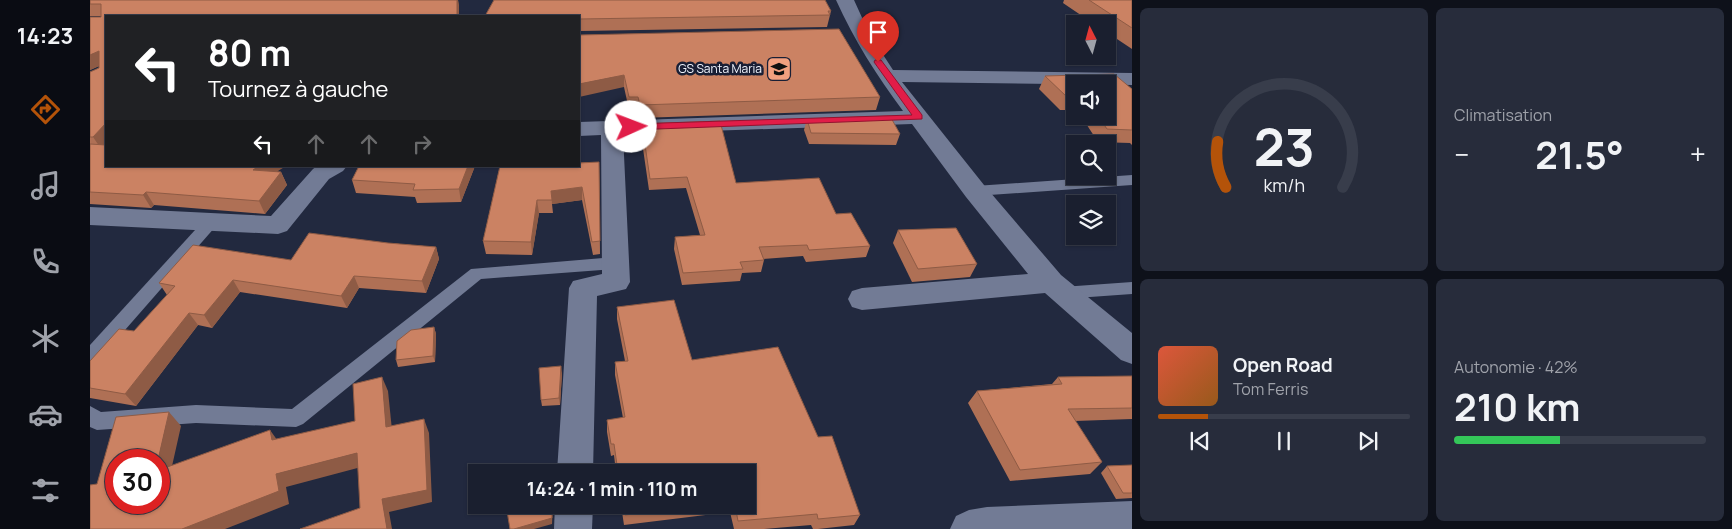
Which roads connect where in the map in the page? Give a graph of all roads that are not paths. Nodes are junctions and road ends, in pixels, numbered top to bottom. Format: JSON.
{"nodes":[{"id":1,"x":844,"y":0,"type":"edge"},
{"id":2,"x":887,"y":76,"type":"junction"},
{"id":3,"x":1132,"y":79,"type":"edge"},
{"id":4,"x":919,"y":117,"type":"junction"},
{"id":5,"x":612,"y":128,"type":"junction"},
{"id":6,"x":580,"y":129,"type":"edge"},
{"id":7,"x":333,"y":167,"type":"edge"},
{"id":8,"x":1132,"y":180,"type":"edge"},
{"id":9,"x":975,"y":191,"type":"junction"},
{"id":10,"x":90,"y":216,"type":"edge"},
{"id":11,"x":211,"y":222,"type":"junction"},
{"id":12,"x":616,"y":263,"type":"junction"},
{"id":13,"x":1056,"y":288,"type":"junction"},
{"id":14,"x":1132,"y":288,"type":"edge"},
{"id":15,"x":862,"y":299,"type":"dead end"},
{"id":16,"x":1132,"y":351,"type":"edge"},
{"id":17,"x":90,"y":357,"type":"edge"},
{"id":18,"x":90,"y":415,"type":"edge"},
{"id":19,"x":575,"y":464,"type":"edge"},
{"id":20,"x":574,"y":514,"type":"edge"},
{"id":21,"x":1132,"y":519,"type":"edge"},
{"id":22,"x":573,"y":529,"type":"edge"},
{"id":23,"x":968,"y":529,"type":"edge"}],
"edges":[{"from":1,"to":2,"type":"street"},
{"from":2,"to":3,"type":"street"},
{"from":2,"to":4,"type":"street"},
{"from":4,"to":5,"type":"street"},
{"from":4,"to":9,"type":"street"},
{"from":5,"to":6,"type":"street"},
{"from":5,"to":12,"type":"street"},
{"from":7,"to":11,"type":"street"},
{"from":8,"to":9,"type":"lane"},
{"from":9,"to":13,"type":"street"},
{"from":10,"to":11,"type":"street"},
{"from":11,"to":17,"type":"lane"},
{"from":12,"to":18,"type":"lane"},
{"from":12,"to":19,"type":"street"},
{"from":13,"to":14,"type":"lane"},
{"from":13,"to":15,"type":"street"},
{"from":13,"to":16,"type":"street"},
{"from":20,"to":22,"type":"street"},
{"from":21,"to":23,"type":"street"}]}
